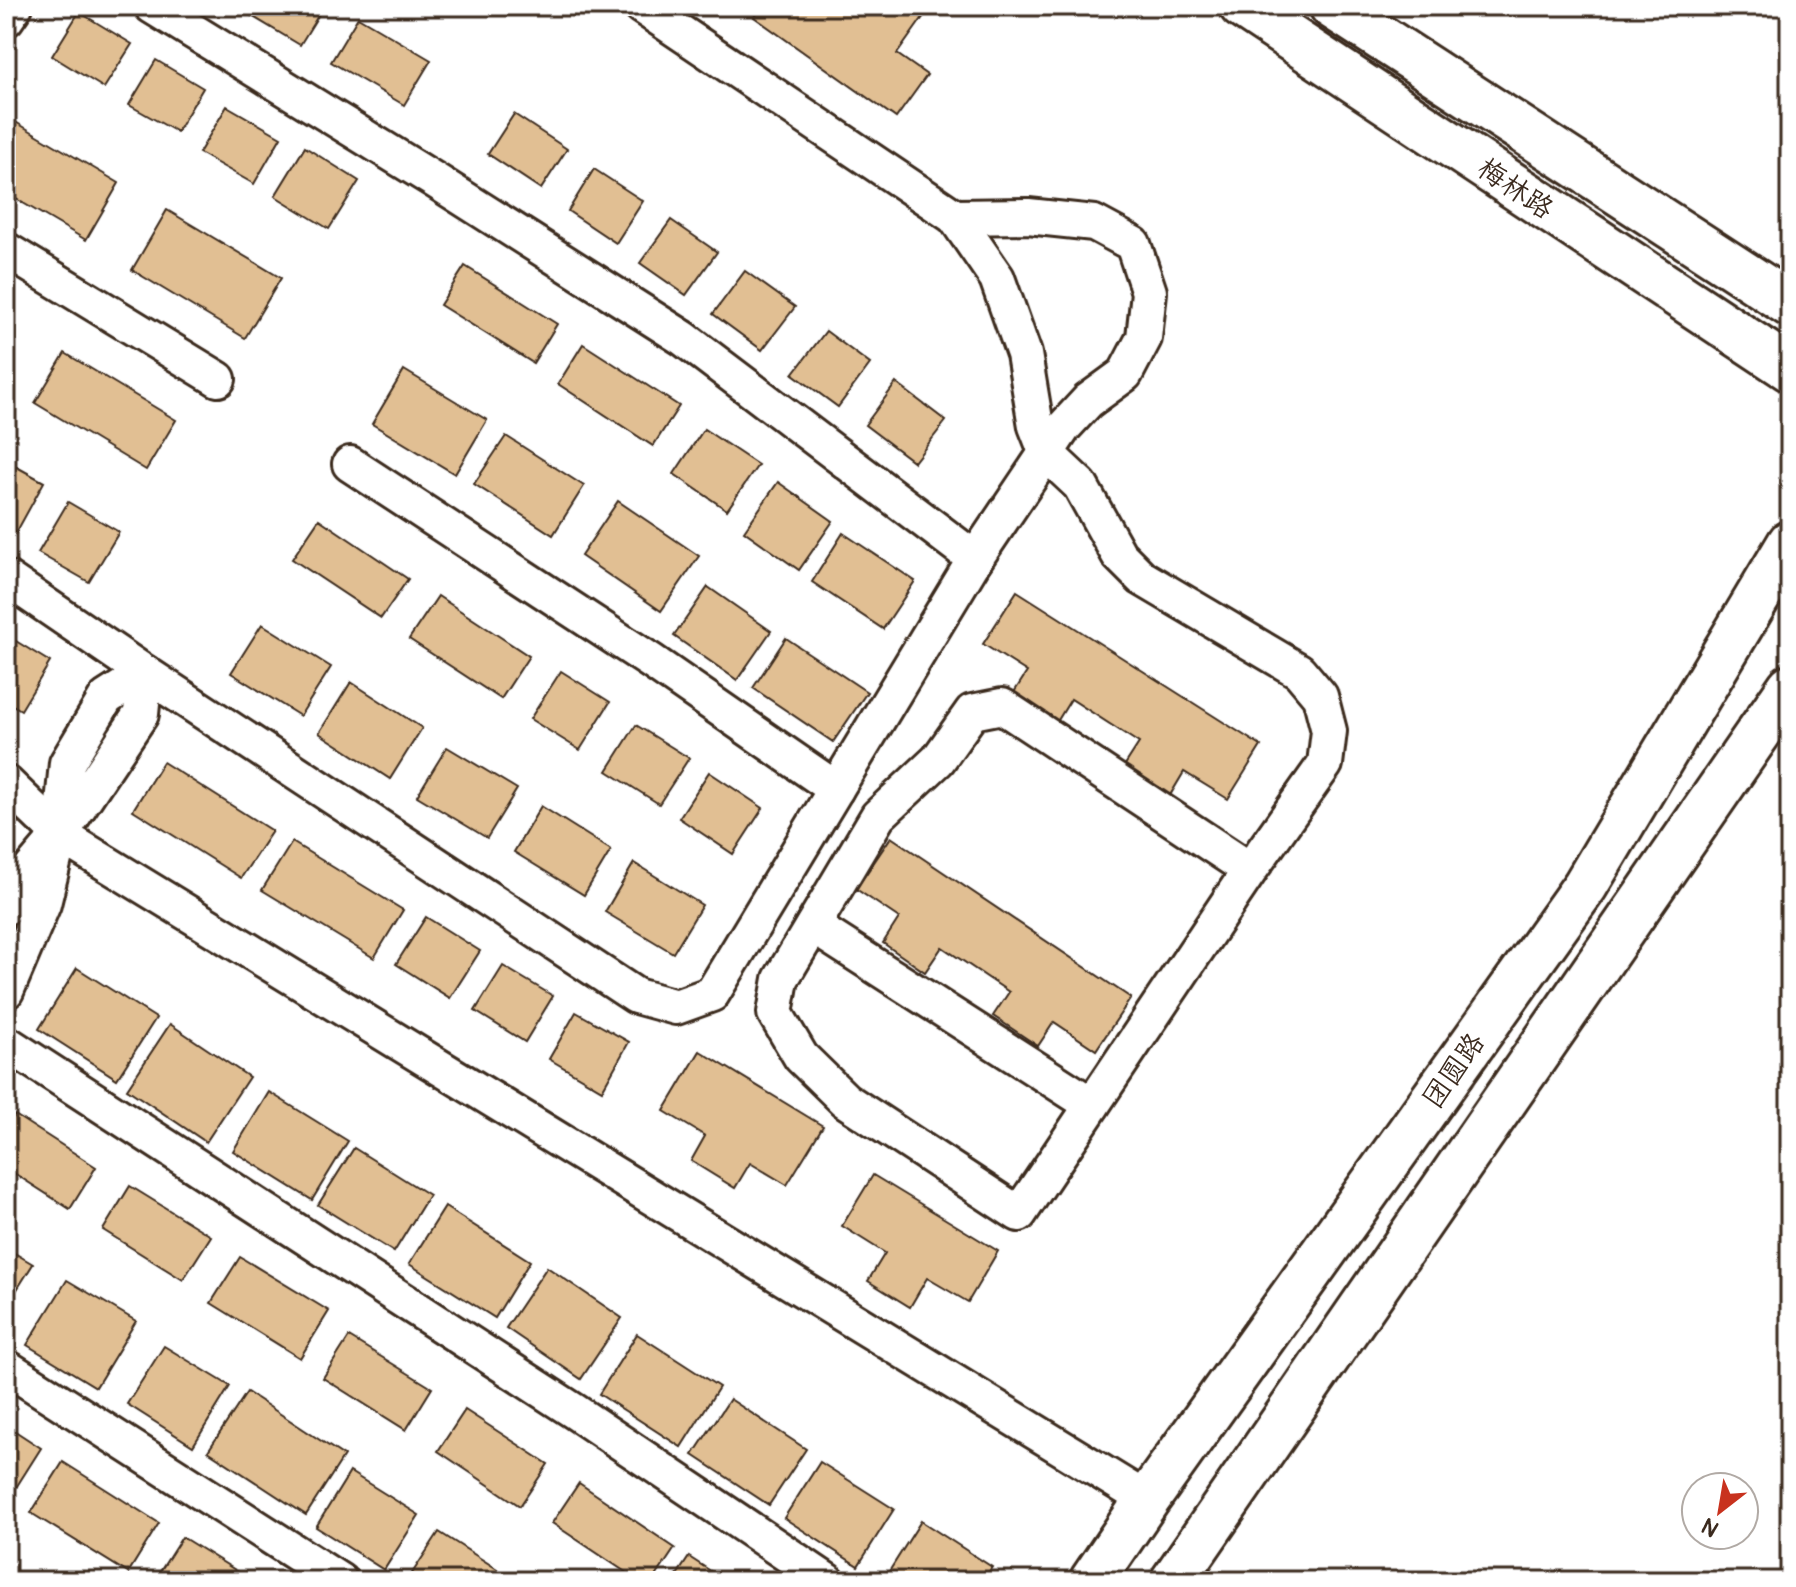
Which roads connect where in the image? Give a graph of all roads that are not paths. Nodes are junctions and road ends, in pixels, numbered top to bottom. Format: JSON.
{"nodes":[{"id":1,"x":15,"y":6,"type":"edge"},
{"id":2,"x":152,"y":6,"type":"edge"},
{"id":3,"x":641,"y":6,"type":"edge"},
{"id":4,"x":1242,"y":6,"type":"edge"},
{"id":5,"x":1332,"y":6,"type":"edge"},
{"id":6,"x":6,"y":19,"type":"edge"},
{"id":7,"x":955,"y":217,"type":"junction"},
{"id":8,"x":6,"y":250,"type":"edge"},
{"id":9,"x":1790,"y":304,"type":"edge"},
{"id":10,"x":1790,"y":369,"type":"edge"},
{"id":11,"x":218,"y":379,"type":"dead end"},
{"id":12,"x":1047,"y":454,"type":"junction"},
{"id":13,"x":350,"y":464,"type":"dead end"},
{"id":14,"x":1790,"y":543,"type":"edge"},
{"id":15,"x":975,"y":559,"type":"junction"},
{"id":16,"x":6,"y":578,"type":"edge"},
{"id":17,"x":145,"y":673,"type":"junction"},
{"id":18,"x":1790,"y":687,"type":"edge"},
{"id":19,"x":6,"y":783,"type":"edge"},
{"id":20,"x":836,"y":789,"type":"junction"},
{"id":21,"x":60,"y":835,"type":"junction"},
{"id":22,"x":1250,"y":870,"type":"junction"},
{"id":23,"x":6,"y":907,"type":"edge"},
{"id":24,"x":813,"y":926,"type":"junction"},
{"id":25,"x":6,"y":991,"type":"edge"},
{"id":26,"x":6,"y":1043,"type":"edge"},
{"id":27,"x":1092,"y":1105,"type":"junction"},
{"id":28,"x":6,"y":1367,"type":"edge"},
{"id":29,"x":1147,"y":1500,"type":"junction"},
{"id":30,"x":340,"y":1581,"type":"edge"},
{"id":31,"x":827,"y":1581,"type":"edge"},
{"id":32,"x":1092,"y":1581,"type":"edge"},
{"id":33,"x":1173,"y":1581,"type":"edge"}],
"edges":[{"from":1,"to":6,"type":"street"},
{"from":2,"to":15,"type":"street"},
{"from":3,"to":7,"type":"street"},
{"from":4,"to":10,"type":"street","name":"梅林路"},
{"from":5,"to":9,"type":"street","name":"梅林路"},
{"from":7,"to":12,"type":"street"},
{"from":7,"to":12,"type":"street"},
{"from":8,"to":11,"type":"street"},
{"from":12,"to":15,"type":"street"},
{"from":12,"to":22,"type":"street"},
{"from":13,"to":20,"type":"street"},
{"from":14,"to":29,"type":"street","name":"团圆路"},
{"from":15,"to":20,"type":"street"},
{"from":16,"to":17,"type":"street"},
{"from":17,"to":20,"type":"street"},
{"from":17,"to":21,"type":"street"},
{"from":18,"to":33,"type":"street"},
{"from":19,"to":21,"type":"street"},
{"from":21,"to":23,"type":"street"},
{"from":21,"to":25,"type":"street"},
{"from":21,"to":29,"type":"street"},
{"from":22,"to":24,"type":"street"},
{"from":22,"to":27,"type":"street"},
{"from":24,"to":27,"type":"street"},
{"from":24,"to":27,"type":"street"},
{"from":26,"to":31,"type":"street"},
{"from":28,"to":30,"type":"street"},
{"from":29,"to":32,"type":"street","name":"团圆路"}]}
